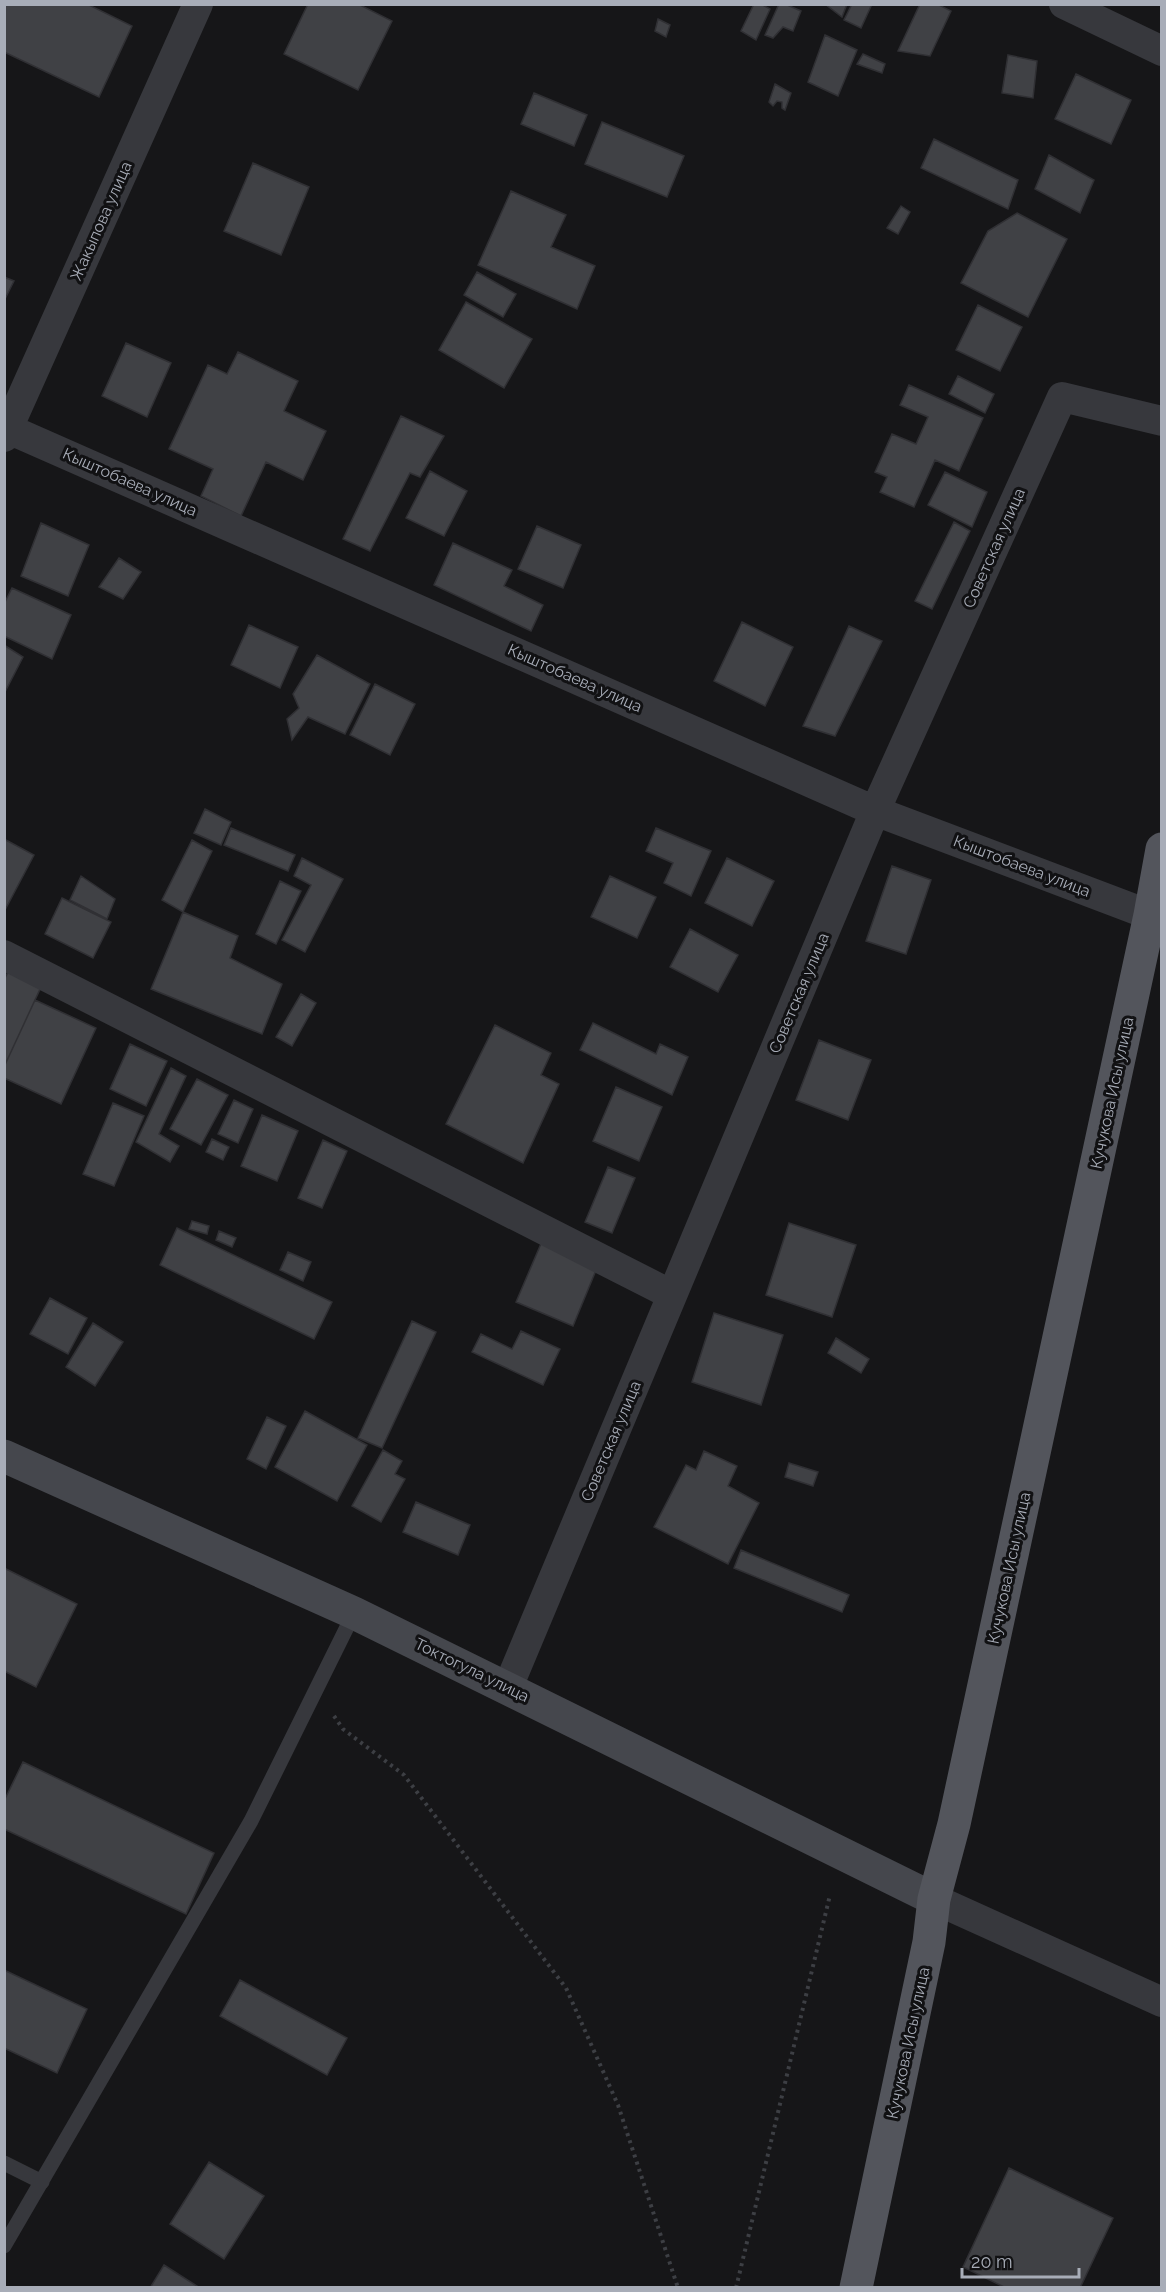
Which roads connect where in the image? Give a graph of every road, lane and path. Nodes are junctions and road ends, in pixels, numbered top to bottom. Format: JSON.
{"nodes":[{"id":1,"x":198,"y":4,"type":"edge"},
{"id":2,"x":1064,"y":4,"type":"edge"},
{"id":3,"x":1161,"y":51,"type":"edge"},
{"id":4,"x":1161,"y":421,"type":"edge"},
{"id":5,"x":6,"y":430,"type":"edge"},
{"id":6,"x":876,"y":811,"type":"junction"},
{"id":7,"x":1161,"y":849,"type":"edge"},
{"id":8,"x":1150,"y":915,"type":"junction"},
{"id":9,"x":4,"y":955,"type":"edge"},
{"id":10,"x":672,"y":1295,"type":"junction"},
{"id":11,"x":4,"y":1456,"type":"edge"},
{"id":12,"x":354,"y":1613,"type":"junction"},
{"id":13,"x":325,"y":1670,"type":"junction"},
{"id":14,"x":508,"y":1687,"type":"junction"},
{"id":15,"x":830,"y":1895,"type":"dead end"},
{"id":16,"x":934,"y":1899,"type":"junction"},
{"id":17,"x":1161,"y":2002,"type":"edge"},
{"id":18,"x":4,"y":2163,"type":"edge"},
{"id":19,"x":42,"y":2182,"type":"junction"},
{"id":20,"x":4,"y":2246,"type":"edge"},
{"id":21,"x":678,"y":2288,"type":"edge"},
{"id":22,"x":736,"y":2288,"type":"edge"},
{"id":23,"x":856,"y":2288,"type":"edge"}],
"edges":[{"from":1,"to":5,"type":"street","name":"Жакыпова улица"},
{"from":2,"to":3,"type":"street"},
{"from":4,"to":6,"type":"street","name":"Советская улица"},
{"from":5,"to":6,"type":"street","name":"Кыштобаева улица"},
{"from":6,"to":8,"type":"street","name":"Кыштобаева улица"},
{"from":6,"to":10,"type":"street","name":"Советская улица"},
{"from":7,"to":8,"type":"main road","name":"Кучукова Исы улица"},
{"from":8,"to":16,"type":"main road","name":"Кучукова Исы улица"},
{"from":9,"to":10,"type":"street"},
{"from":10,"to":14,"type":"street","name":"Советская улица"},
{"from":11,"to":12,"type":"main road","name":"Токтогула улица"},
{"from":12,"to":13,"type":"lane"},
{"from":12,"to":14,"type":"main road","name":"Токтогула улица"},
{"from":13,"to":19,"type":"lane"},
{"from":13,"to":21,"type":"path"},
{"from":14,"to":16,"type":"main road","name":"Токтогула улица"},
{"from":15,"to":22,"type":"path"},
{"from":16,"to":17,"type":"street"},
{"from":16,"to":23,"type":"main road","name":"Кучукова Исы улица"},
{"from":18,"to":19,"type":"lane"},
{"from":19,"to":20,"type":"lane"}]}
